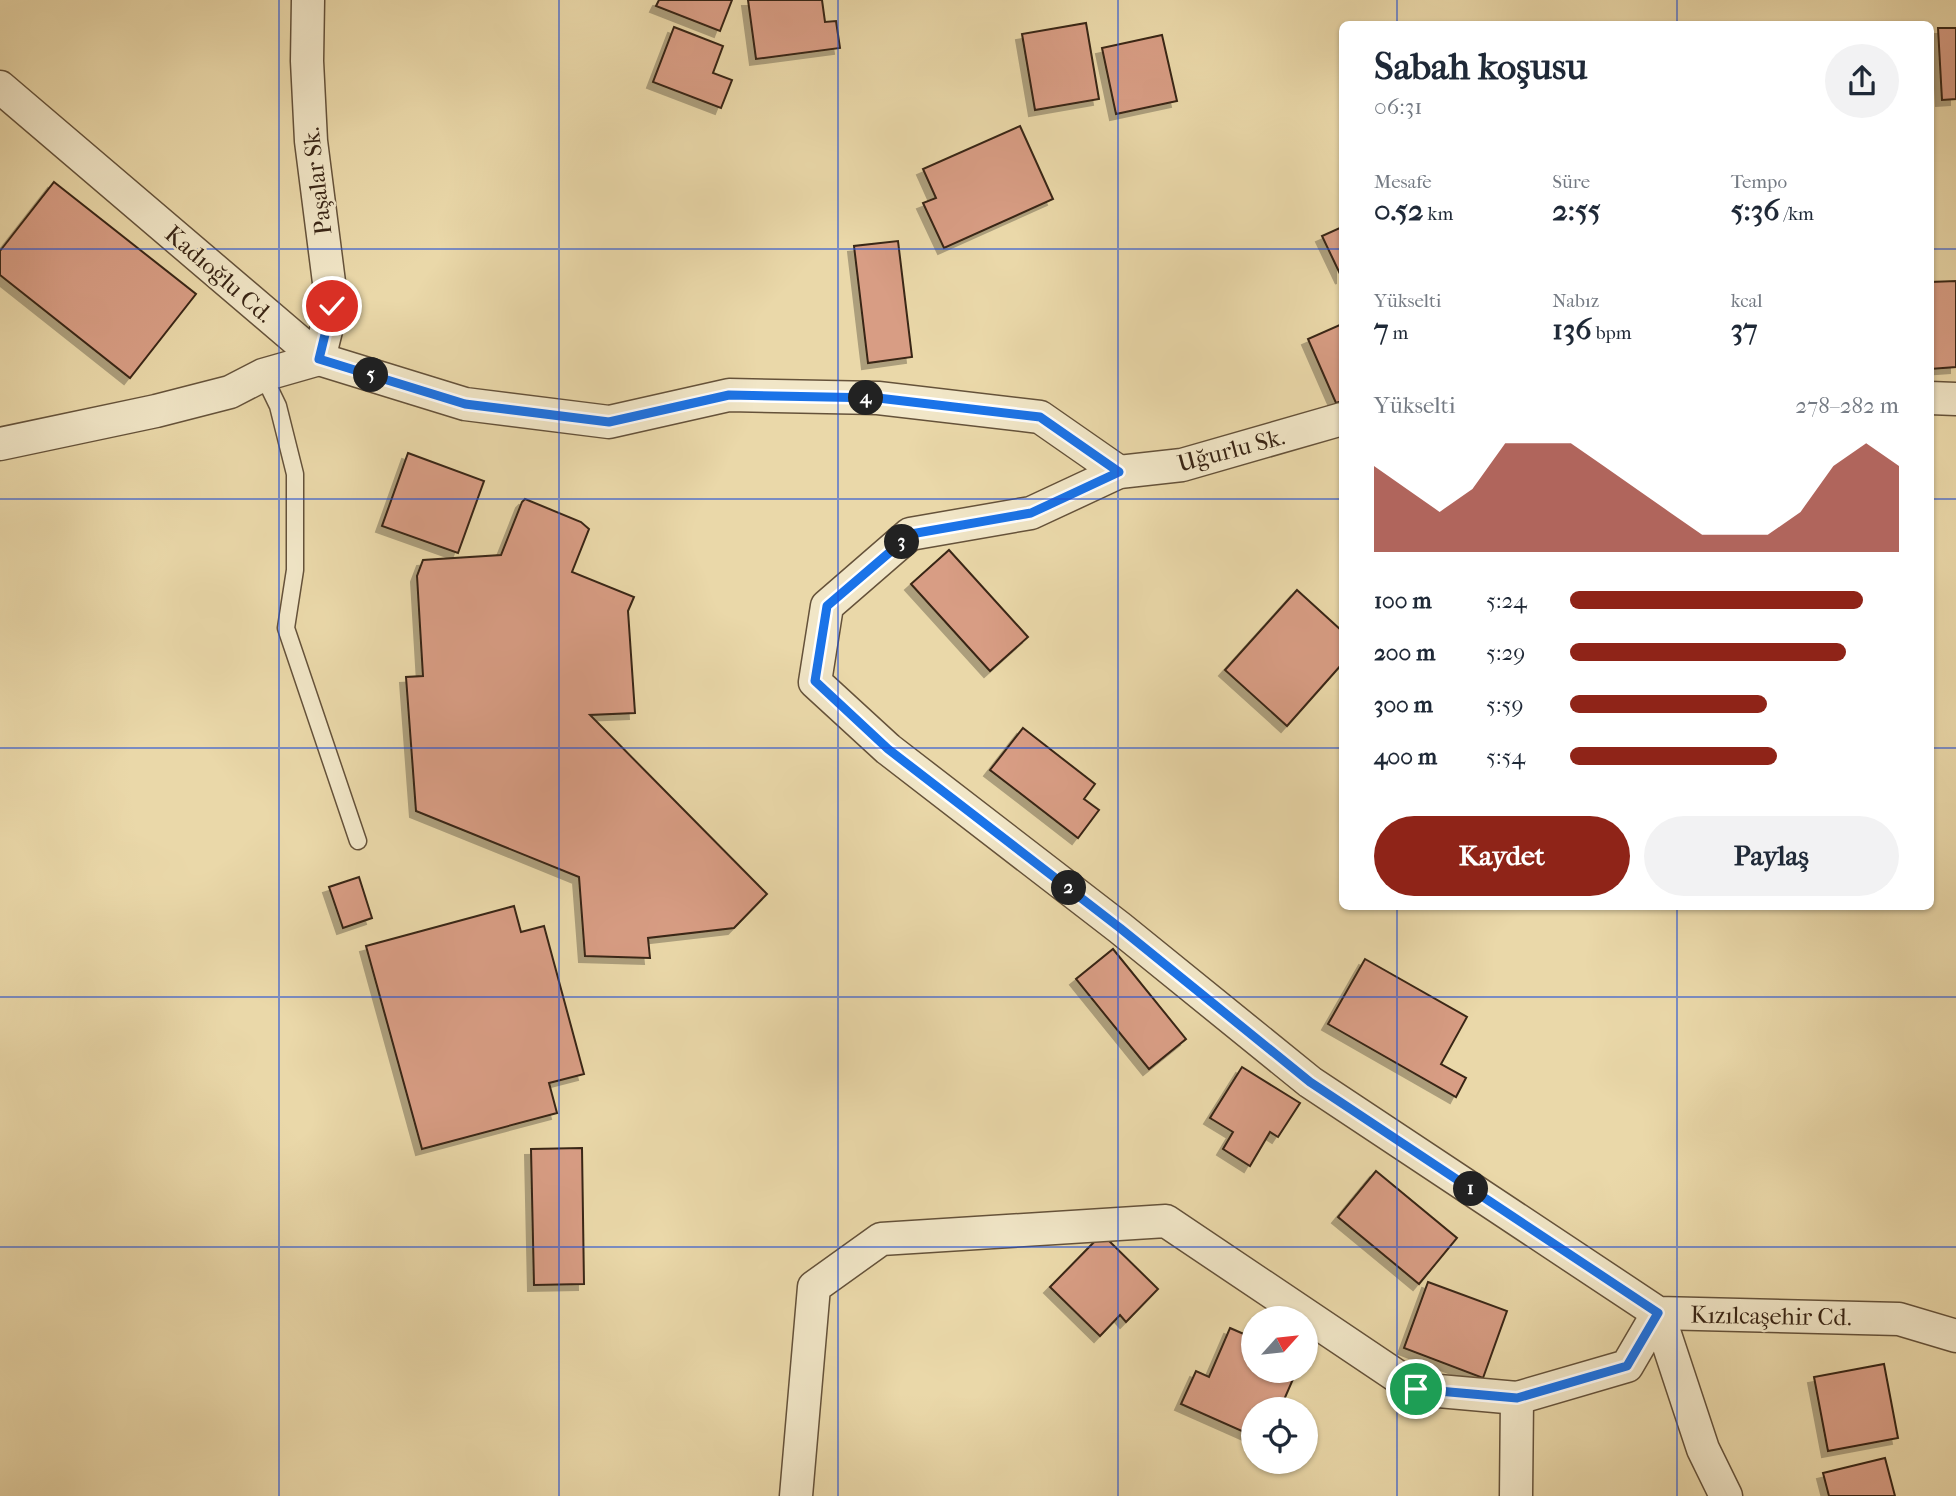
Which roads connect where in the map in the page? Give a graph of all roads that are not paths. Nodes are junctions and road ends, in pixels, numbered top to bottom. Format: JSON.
{"nodes":[{"id":1,"x":308,"y":0,"type":"edge"},
{"id":2,"x":0,"y":87,"type":"edge"},
{"id":3,"x":319,"y":359,"type":"junction"},
{"id":4,"x":263,"y":375,"type":"junction"},
{"id":5,"x":1934,"y":398,"type":"edge"},
{"id":6,"x":1956,"y":400,"type":"edge"},
{"id":7,"x":1339,"y":420,"type":"edge"},
{"id":8,"x":0,"y":444,"type":"edge"},
{"id":9,"x":1119,"y":472,"type":"junction"},
{"id":10,"x":358,"y":841,"type":"dead end"},
{"id":11,"x":1658,"y":1313,"type":"junction"},
{"id":12,"x":1956,"y":1336,"type":"edge"},
{"id":13,"x":1517,"y":1398,"type":"junction"},
{"id":14,"x":796,"y":1496,"type":"edge"},
{"id":15,"x":1516,"y":1496,"type":"edge"},
{"id":16,"x":1726,"y":1496,"type":"edge"}],
"edges":[{"from":1,"to":3,"type":"street","name":"Paşalar Sk."},
{"from":2,"to":3,"type":"street","name":"Kadıoğlu Cd."},
{"from":3,"to":4,"type":"street"},
{"from":3,"to":9,"type":"street","name":"Kadıoğlu Cd."},
{"from":4,"to":8,"type":"street"},
{"from":4,"to":10,"type":"lane"},
{"from":5,"to":6,"type":"street"},
{"from":7,"to":9,"type":"street","name":"Uğurlu Sk."},
{"from":9,"to":11,"type":"street","name":"Kızılcaşehir Cd."},
{"from":11,"to":12,"type":"street","name":"Kızılcaşehir Cd."},
{"from":11,"to":13,"type":"street"},
{"from":11,"to":16,"type":"street"},
{"from":13,"to":14,"type":"street"},
{"from":13,"to":15,"type":"street"}]}
